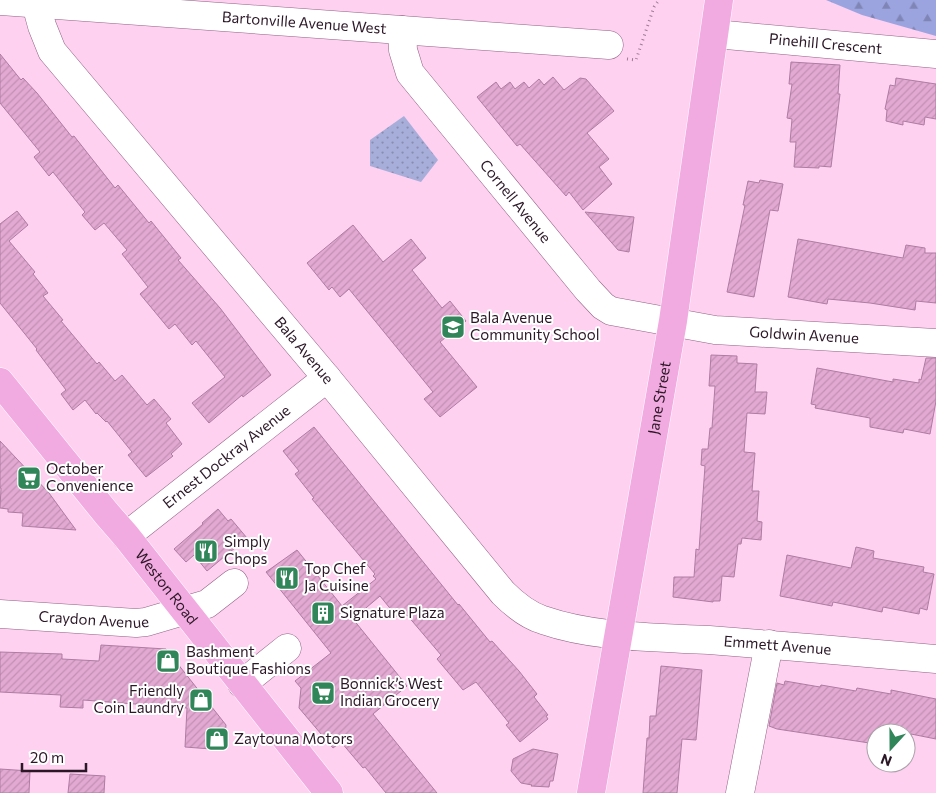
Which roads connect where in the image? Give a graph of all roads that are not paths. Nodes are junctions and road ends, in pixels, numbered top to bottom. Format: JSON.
{"nodes":[{"id":1,"x":719,"y":0,"type":"edge"},
{"id":2,"x":0,"y":1,"type":"edge"},
{"id":3,"x":36,"y":4,"type":"junction"},
{"id":4,"x":402,"y":30,"type":"junction"},
{"id":5,"x":714,"y":34,"type":"junction"},
{"id":6,"x":609,"y":46,"type":"road end"},
{"id":7,"x":936,"y":54,"type":"edge"},
{"id":8,"x":673,"y":321,"type":"junction"},
{"id":9,"x":936,"y":343,"type":"edge"},
{"id":10,"x":327,"y":378,"type":"junction"},
{"id":11,"x":0,"y":382,"type":"edge"},
{"id":12,"x":126,"y":536,"type":"junction"},
{"id":13,"x":234,"y":583,"type":"dead end"},
{"id":14,"x":185,"y":610,"type":"junction"},
{"id":15,"x":0,"y":614,"type":"edge"},
{"id":16,"x":619,"y":634,"type":"junction"},
{"id":17,"x":769,"y":644,"type":"junction"},
{"id":18,"x":287,"y":648,"type":"dead end"},
{"id":19,"x":936,"y":659,"type":"edge"},
{"id":20,"x":242,"y":684,"type":"junction"},
{"id":21,"x":330,"y":793,"type":"edge"},
{"id":22,"x":591,"y":793,"type":"edge"},
{"id":23,"x":740,"y":793,"type":"edge"}],
"edges":[{"from":1,"to":5,"type":"main road","name":"Jane Street"},
{"from":2,"to":3,"type":"street","name":"Bartonville Avenue West"},
{"from":3,"to":4,"type":"street","name":"Bartonville Avenue West"},
{"from":3,"to":10,"type":"street","name":"Bala Avenue"},
{"from":4,"to":6,"type":"street","name":"Bartonville Avenue West"},
{"from":4,"to":8,"type":"street","name":"Cornell Avenue"},
{"from":5,"to":7,"type":"street","name":"Pinehill Crescent"},
{"from":5,"to":8,"type":"main road","name":"Jane Street"},
{"from":8,"to":9,"type":"street","name":"Goldwin Avenue"},
{"from":8,"to":16,"type":"main road","name":"Jane Street"},
{"from":10,"to":12,"type":"street","name":"Ernest Dockray Avenue"},
{"from":10,"to":16,"type":"street","name":"Bala Avenue"},
{"from":11,"to":12,"type":"main road","name":"Weston Road"},
{"from":12,"to":14,"type":"main road","name":"Weston Road"},
{"from":13,"to":14,"type":"street","name":"Craydon Avenue"},
{"from":14,"to":15,"type":"street","name":"Craydon Avenue"},
{"from":14,"to":20,"type":"main road","name":"Weston Road"},
{"from":16,"to":17,"type":"street","name":"Emmett Avenue"},
{"from":16,"to":22,"type":"main road","name":"Jane Street"},
{"from":17,"to":19,"type":"street","name":"Emmett Avenue"},
{"from":17,"to":23,"type":"street"},
{"from":18,"to":20,"type":"street"},
{"from":20,"to":21,"type":"main road","name":"Weston Road"}]}
